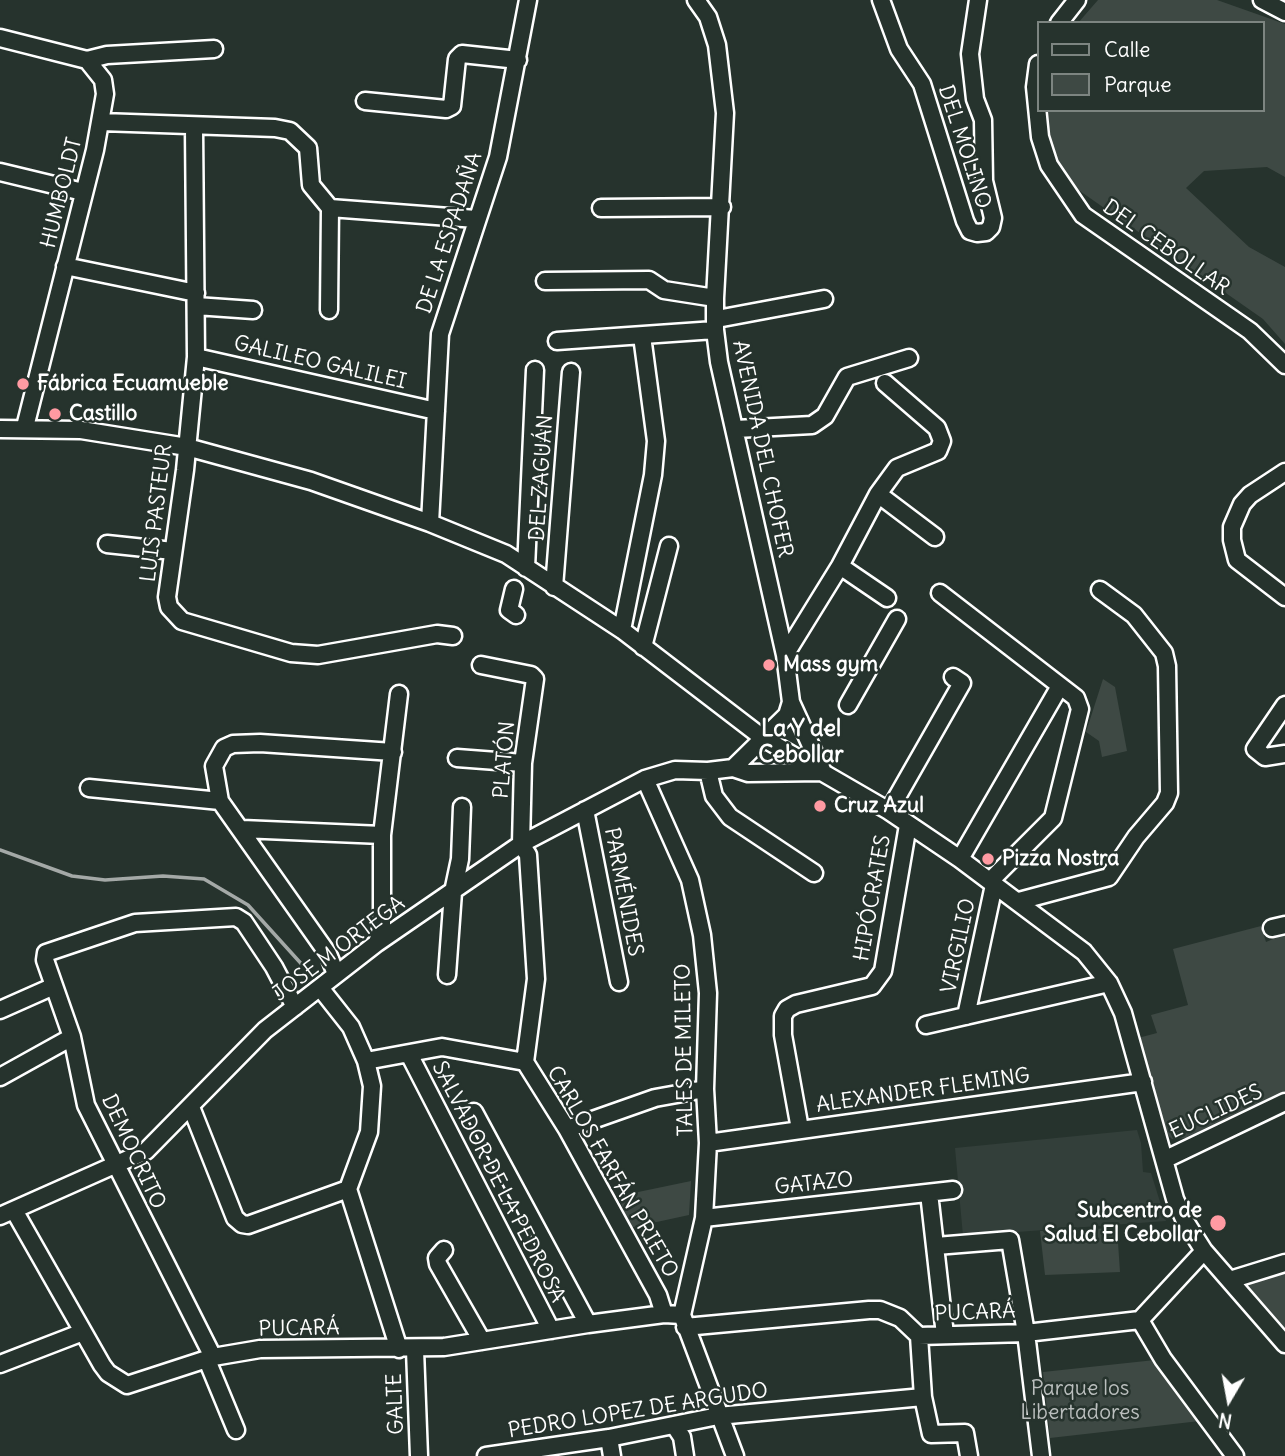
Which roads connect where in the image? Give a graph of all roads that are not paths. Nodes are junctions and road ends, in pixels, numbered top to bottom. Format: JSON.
{"nodes":[{"id":1,"x":528,"y":0,"type":"edge"},
{"id":2,"x":696,"y":0,"type":"edge"},
{"id":3,"x":881,"y":0,"type":"edge"},
{"id":4,"x":978,"y":0,"type":"edge"},
{"id":5,"x":1077,"y":0,"type":"edge"},
{"id":6,"x":1262,"y":0,"type":"edge"},
{"id":7,"x":1285,"y":12,"type":"edge"},
{"id":8,"x":1061,"y":21,"type":"edge"},
{"id":9,"x":0,"y":38,"type":"edge"},
{"id":10,"x":214,"y":49,"type":"dead end"},
{"id":11,"x":87,"y":60,"type":"junction"},
{"id":12,"x":517,"y":60,"type":"junction"},
{"id":13,"x":1036,"y":79,"type":"edge"},
{"id":14,"x":1036,"y":97,"type":"edge"},
{"id":15,"x":365,"y":101,"type":"dead end"},
{"id":16,"x":1038,"y":112,"type":"edge"},
{"id":17,"x":101,"y":122,"type":"junction"},
{"id":18,"x":194,"y":128,"type":"junction"},
{"id":19,"x":0,"y":172,"type":"edge"},
{"id":20,"x":83,"y":192,"type":"junction"},
{"id":21,"x":722,"y":207,"type":"junction"},
{"id":22,"x":330,"y":208,"type":"junction"},
{"id":23,"x":601,"y":208,"type":"dead end"},
{"id":24,"x":476,"y":219,"type":"junction"},
{"id":25,"x":65,"y":266,"type":"junction"},
{"id":26,"x":545,"y":281,"type":"dead end"},
{"id":27,"x":715,"y":298,"type":"junction"},
{"id":28,"x":824,"y":299,"type":"dead end"},
{"id":29,"x":196,"y":300,"type":"junction"},
{"id":30,"x":253,"y":310,"type":"dead end"},
{"id":31,"x":328,"y":310,"type":"dead end"},
{"id":32,"x":716,"y":325,"type":"junction"},
{"id":33,"x":642,"y":336,"type":"junction"},
{"id":34,"x":557,"y":341,"type":"dead end"},
{"id":35,"x":196,"y":357,"type":"junction"},
{"id":36,"x":909,"y":358,"type":"dead end"},
{"id":37,"x":1285,"y":365,"type":"edge"},
{"id":38,"x":535,"y":370,"type":"dead end"},
{"id":39,"x":571,"y":372,"type":"dead end"},
{"id":40,"x":885,"y":383,"type":"dead end"},
{"id":41,"x":436,"y":411,"type":"junction"},
{"id":42,"x":25,"y":427,"type":"junction"},
{"id":43,"x":0,"y":429,"type":"edge"},
{"id":44,"x":736,"y":429,"type":"junction"},
{"id":45,"x":187,"y":447,"type":"junction"},
{"id":46,"x":1285,"y":472,"type":"edge"},
{"id":47,"x":878,"y":494,"type":"junction"},
{"id":48,"x":430,"y":523,"type":"junction"},
{"id":49,"x":935,"y":537,"type":"dead end"},
{"id":50,"x":107,"y":544,"type":"dead end"},
{"id":51,"x":669,"y":546,"type":"dead end"},
{"id":52,"x":173,"y":551,"type":"junction"},
{"id":53,"x":840,"y":566,"type":"junction"},
{"id":54,"x":526,"y":568,"type":"junction"},
{"id":55,"x":554,"y":587,"type":"junction"},
{"id":56,"x":514,"y":589,"type":"dead end"},
{"id":57,"x":1100,"y":590,"type":"dead end"},
{"id":58,"x":940,"y":593,"type":"dead end"},
{"id":59,"x":1285,"y":597,"type":"edge"},
{"id":60,"x":887,"y":598,"type":"dead end"},
{"id":61,"x":516,"y":615,"type":"dead end"},
{"id":62,"x":897,"y":619,"type":"dead end"},
{"id":63,"x":622,"y":630,"type":"junction"},
{"id":64,"x":453,"y":636,"type":"dead end"},
{"id":65,"x":643,"y":647,"type":"junction"},
{"id":66,"x":785,"y":655,"type":"junction"},
{"id":67,"x":481,"y":665,"type":"dead end"},
{"id":68,"x":953,"y":677,"type":"dead end"},
{"id":69,"x":1060,"y":686,"type":"junction"},
{"id":70,"x":399,"y":694,"type":"dead end"},
{"id":71,"x":792,"y":702,"type":"junction"},
{"id":72,"x":848,"y":705,"type":"dead end"},
{"id":73,"x":1285,"y":705,"type":"edge"},
{"id":74,"x":763,"y":738,"type":"junction"},
{"id":75,"x":393,"y":752,"type":"junction"},
{"id":76,"x":1285,"y":754,"type":"edge"},
{"id":77,"x":457,"y":758,"type":"dead end"},
{"id":78,"x":523,"y":763,"type":"junction"},
{"id":79,"x":733,"y":768,"type":"junction"},
{"id":80,"x":708,"y":771,"type":"junction"},
{"id":81,"x":823,"y":772,"type":"junction"},
{"id":82,"x":645,"y":779,"type":"junction"},
{"id":83,"x":89,"y":788,"type":"dead end"},
{"id":84,"x":220,"y":801,"type":"junction"},
{"id":85,"x":462,"y":807,"type":"dead end"},
{"id":86,"x":585,"y":810,"type":"junction"},
{"id":87,"x":889,"y":811,"type":"junction"},
{"id":88,"x":908,"y":825,"type":"junction"},
{"id":89,"x":242,"y":829,"type":"junction"},
{"id":90,"x":383,"y":835,"type":"junction"},
{"id":91,"x":521,"y":844,"type":"junction"},
{"id":92,"x":960,"y":859,"type":"junction"},
{"id":93,"x":814,"y":873,"type":"dead end"},
{"id":94,"x":992,"y":883,"type":"junction"},
{"id":95,"x":453,"y":892,"type":"junction"},
{"id":96,"x":1019,"y":901,"type":"junction"},
{"id":97,"x":377,"y":943,"type":"junction"},
{"id":98,"x":336,"y":974,"type":"junction"},
{"id":99,"x":447,"y":975,"type":"dead end"},
{"id":100,"x":618,"y":982,"type":"dead end"},
{"id":101,"x":1109,"y":983,"type":"junction"},
{"id":102,"x":54,"y":986,"type":"junction"},
{"id":103,"x":321,"y":989,"type":"junction"},
{"id":104,"x":295,"y":1007,"type":"junction"},
{"id":105,"x":0,"y":1010,"type":"edge"},
{"id":106,"x":966,"y":1016,"type":"junction"},
{"id":107,"x":926,"y":1025,"type":"dead end"},
{"id":108,"x":72,"y":1037,"type":"junction"},
{"id":109,"x":408,"y":1054,"type":"junction"},
{"id":110,"x":366,"y":1061,"type":"junction"},
{"id":111,"x":525,"y":1062,"type":"junction"},
{"id":112,"x":0,"y":1077,"type":"edge"},
{"id":113,"x":1143,"y":1082,"type":"junction"},
{"id":114,"x":705,"y":1089,"type":"junction"},
{"id":115,"x":1285,"y":1102,"type":"edge"},
{"id":116,"x":191,"y":1107,"type":"junction"},
{"id":117,"x":474,"y":1112,"type":"dead end"},
{"id":118,"x":567,"y":1129,"type":"junction"},
{"id":119,"x":800,"y":1129,"type":"junction"},
{"id":120,"x":708,"y":1143,"type":"junction"},
{"id":121,"x":1166,"y":1159,"type":"junction"},
{"id":122,"x":114,"y":1167,"type":"junction"},
{"id":123,"x":348,"y":1189,"type":"junction"},
{"id":124,"x":953,"y":1190,"type":"dead end"},
{"id":125,"x":929,"y":1193,"type":"junction"},
{"id":126,"x":7,"y":1214,"type":"edge"},
{"id":127,"x":704,"y":1217,"type":"junction"},
{"id":128,"x":936,"y":1246,"type":"junction"},
{"id":129,"x":444,"y":1250,"type":"dead end"},
{"id":130,"x":1204,"y":1251,"type":"junction"},
{"id":131,"x":1285,"y":1264,"type":"edge"},
{"id":132,"x":1230,"y":1280,"type":"junction"},
{"id":133,"x":664,"y":1314,"type":"junction"},
{"id":134,"x":1140,"y":1320,"type":"junction"},
{"id":135,"x":684,"y":1321,"type":"junction"},
{"id":136,"x":588,"y":1324,"type":"junction"},
{"id":137,"x":551,"y":1330,"type":"junction"},
{"id":138,"x":83,"y":1332,"type":"junction"},
{"id":139,"x":1026,"y":1333,"type":"junction"},
{"id":140,"x":945,"y":1335,"type":"junction"},
{"id":141,"x":919,"y":1336,"type":"junction"},
{"id":142,"x":482,"y":1341,"type":"junction"},
{"id":143,"x":1285,"y":1344,"type":"edge"},
{"id":144,"x":407,"y":1349,"type":"junction"},
{"id":145,"x":210,"y":1359,"type":"junction"},
{"id":146,"x":0,"y":1364,"type":"edge"},
{"id":147,"x":923,"y":1397,"type":"junction"},
{"id":148,"x":718,"y":1416,"type":"junction"},
{"id":149,"x":674,"y":1425,"type":"junction"},
{"id":150,"x":236,"y":1430,"type":"dead end"},
{"id":151,"x":609,"y":1438,"type":"junction"},
{"id":152,"x":419,"y":1456,"type":"edge"},
{"id":153,"x":486,"y":1456,"type":"edge"},
{"id":154,"x":612,"y":1456,"type":"edge"},
{"id":155,"x":685,"y":1456,"type":"edge"},
{"id":156,"x":735,"y":1456,"type":"edge"},
{"id":157,"x":969,"y":1456,"type":"edge"},
{"id":158,"x":1041,"y":1456,"type":"edge"},
{"id":159,"x":1235,"y":1456,"type":"edge"}],
"edges":[{"from":1,"to":12,"type":"street","name":"DE LA ESPADAÑA"},
{"from":2,"to":21,"type":"street","name":"AVENIDA DEL CHOFER"},
{"from":3,"to":4,"type":"street","name":"DEL MOLINO"},
{"from":5,"to":8,"type":"street"},
{"from":6,"to":7,"type":"street"},
{"from":9,"to":11,"type":"street"},
{"from":10,"to":11,"type":"street"},
{"from":11,"to":17,"type":"street","name":"HUMBOLDT"},
{"from":12,"to":15,"type":"street"},
{"from":12,"to":24,"type":"street","name":"DE LA ESPADAÑA"},
{"from":13,"to":14,"type":"street","name":"DEL CEBOLLAR"},
{"from":16,"to":37,"type":"street","name":"DEL CEBOLLAR"},
{"from":17,"to":18,"type":"street"},
{"from":17,"to":20,"type":"street","name":"HUMBOLDT"},
{"from":18,"to":22,"type":"street"},
{"from":18,"to":29,"type":"street","name":"LUIS PASTEUR"},
{"from":19,"to":20,"type":"street"},
{"from":20,"to":25,"type":"street","name":"HUMBOLDT"},
{"from":21,"to":23,"type":"street"},
{"from":21,"to":27,"type":"street","name":"AVENIDA DEL CHOFER"},
{"from":22,"to":24,"type":"street"},
{"from":22,"to":31,"type":"street"},
{"from":24,"to":41,"type":"street","name":"DE LA ESPADAÑA"},
{"from":25,"to":29,"type":"street"},
{"from":25,"to":42,"type":"street","name":"HUMBOLDT"},
{"from":26,"to":27,"type":"street"},
{"from":27,"to":32,"type":"street","name":"AVENIDA DEL CHOFER"},
{"from":28,"to":32,"type":"street"},
{"from":29,"to":30,"type":"street"},
{"from":29,"to":35,"type":"street","name":"LUIS PASTEUR"},
{"from":32,"to":33,"type":"street"},
{"from":32,"to":44,"type":"street","name":"AVENIDA DEL CHOFER"},
{"from":33,"to":34,"type":"street"},
{"from":33,"to":63,"type":"street"},
{"from":35,"to":41,"type":"street","name":"GALILEO GALILEI"},
{"from":35,"to":45,"type":"street","name":"LUIS PASTEUR"},
{"from":36,"to":44,"type":"street"},
{"from":38,"to":54,"type":"street"},
{"from":39,"to":55,"type":"street","name":"DEL ZAGUÁN"},
{"from":40,"to":47,"type":"street"},
{"from":41,"to":48,"type":"street","name":"DE LA ESPADAÑA"},
{"from":42,"to":43,"type":"street"},
{"from":42,"to":45,"type":"street"},
{"from":44,"to":66,"type":"street","name":"AVENIDA DEL CHOFER"},
{"from":45,"to":48,"type":"street"},
{"from":45,"to":52,"type":"street","name":"LUIS PASTEUR"},
{"from":46,"to":59,"type":"street"},
{"from":47,"to":49,"type":"street"},
{"from":47,"to":53,"type":"street"},
{"from":48,"to":54,"type":"street"},
{"from":50,"to":52,"type":"street"},
{"from":51,"to":65,"type":"street"},
{"from":52,"to":64,"type":"street","name":"LUIS PASTEUR"},
{"from":53,"to":60,"type":"street"},
{"from":53,"to":66,"type":"street"},
{"from":54,"to":55,"type":"street"},
{"from":55,"to":63,"type":"street"},
{"from":56,"to":61,"type":"street"},
{"from":57,"to":96,"type":"street"},
{"from":58,"to":69,"type":"street"},
{"from":62,"to":72,"type":"street"},
{"from":63,"to":65,"type":"street"},
{"from":65,"to":74,"type":"street"},
{"from":66,"to":71,"type":"street","name":"AVENIDA DEL CHOFER"},
{"from":67,"to":78,"type":"street","name":"PLATÓN"},
{"from":68,"to":87,"type":"street"},
{"from":69,"to":92,"type":"street"},
{"from":69,"to":94,"type":"street"},
{"from":70,"to":75,"type":"street"},
{"from":71,"to":74,"type":"street"},
{"from":71,"to":81,"type":"street","name":"AVENIDA DEL CHOFER"},
{"from":73,"to":76,"type":"street"},
{"from":74,"to":79,"type":"street"},
{"from":74,"to":81,"type":"street"},
{"from":75,"to":84,"type":"street"},
{"from":75,"to":90,"type":"street"},
{"from":77,"to":78,"type":"street"},
{"from":78,"to":91,"type":"street","name":"PLATÓN"},
{"from":79,"to":80,"type":"street","name":"JOSE M ORTEGA"},
{"from":79,"to":81,"type":"street","name":"JOSE M ORTEGA"},
{"from":80,"to":82,"type":"street","name":"JOSE M ORTEGA"},
{"from":80,"to":93,"type":"street"},
{"from":81,"to":87,"type":"street"},
{"from":82,"to":86,"type":"street","name":"JOSE M ORTEGA"},
{"from":82,"to":114,"type":"street","name":"TALES DE MILETO"},
{"from":83,"to":84,"type":"street"},
{"from":84,"to":89,"type":"street"},
{"from":85,"to":95,"type":"street"},
{"from":86,"to":91,"type":"street","name":"JOSE M ORTEGA"},
{"from":86,"to":100,"type":"street","name":"PARMÉNIDES"},
{"from":87,"to":88,"type":"street"},
{"from":88,"to":92,"type":"street"},
{"from":88,"to":119,"type":"street","name":"HIPÓCRATES"},
{"from":89,"to":90,"type":"street"},
{"from":89,"to":98,"type":"street"},
{"from":90,"to":97,"type":"street"},
{"from":91,"to":95,"type":"street","name":"JOSE M ORTEGA"},
{"from":91,"to":111,"type":"street","name":"CARLOS FARFÁN PRIETO"},
{"from":92,"to":94,"type":"street"},
{"from":94,"to":96,"type":"street"},
{"from":94,"to":106,"type":"street","name":"VIRGILIO"},
{"from":95,"to":97,"type":"street","name":"JOSE M ORTEGA"},
{"from":95,"to":99,"type":"street"},
{"from":96,"to":101,"type":"street"},
{"from":97,"to":98,"type":"street","name":"JOSE M ORTEGA"},
{"from":98,"to":103,"type":"street","name":"JOSE M ORTEGA"},
{"from":101,"to":106,"type":"street"},
{"from":101,"to":113,"type":"street"},
{"from":102,"to":104,"type":"street","name":"DEMOCRITO"},
{"from":102,"to":105,"type":"street"},
{"from":102,"to":108,"type":"street","name":"DEMOCRITO"},
{"from":103,"to":104,"type":"street","name":"JOSE M ORTEGA"},
{"from":103,"to":110,"type":"street"},
{"from":104,"to":116,"type":"street","name":"JOSE M ORTEGA"},
{"from":106,"to":107,"type":"street"},
{"from":108,"to":112,"type":"street"},
{"from":108,"to":122,"type":"street","name":"DEMOCRITO"},
{"from":109,"to":110,"type":"street"},
{"from":109,"to":111,"type":"street"},
{"from":109,"to":137,"type":"street","name":"SALVADOR DE LA PEDROSA"},
{"from":110,"to":123,"type":"street"},
{"from":111,"to":118,"type":"street","name":"CARLOS FARFÁN PRIETO"},
{"from":113,"to":119,"type":"street","name":"ALEXANDER FLEMING"},
{"from":113,"to":121,"type":"street"},
{"from":114,"to":118,"type":"street"},
{"from":114,"to":120,"type":"street","name":"TALES DE MILETO"},
{"from":115,"to":121,"type":"street","name":"EUCLIDES"},
{"from":116,"to":122,"type":"street","name":"JOSE M ORTEGA"},
{"from":116,"to":123,"type":"street"},
{"from":117,"to":136,"type":"street"},
{"from":118,"to":133,"type":"street","name":"CARLOS FARFÁN PRIETO"},
{"from":119,"to":120,"type":"street","name":"ALEXANDER FLEMING"},
{"from":120,"to":127,"type":"street","name":"TALES DE MILETO"},
{"from":121,"to":130,"type":"street"},
{"from":122,"to":126,"type":"street","name":"JOSE M ORTEGA"},
{"from":122,"to":145,"type":"street","name":"DEMOCRITO"},
{"from":123,"to":144,"type":"street","name":"GALTE"},
{"from":124,"to":125,"type":"street","name":"GATAZO"},
{"from":125,"to":127,"type":"street","name":"GATAZO"},
{"from":125,"to":128,"type":"street"},
{"from":126,"to":138,"type":"street","name":"PUCARÁ"},
{"from":127,"to":135,"type":"street","name":"TALES DE MILETO"},
{"from":128,"to":139,"type":"street"},
{"from":128,"to":140,"type":"street"},
{"from":129,"to":142,"type":"street"},
{"from":130,"to":132,"type":"street"},
{"from":130,"to":134,"type":"street"},
{"from":131,"to":132,"type":"street"},
{"from":132,"to":143,"type":"street"},
{"from":133,"to":135,"type":"street","name":"PUCARÁ"},
{"from":133,"to":136,"type":"street","name":"PUCARÁ"},
{"from":134,"to":139,"type":"street","name":"PUCARÁ"},
{"from":134,"to":159,"type":"street"},
{"from":135,"to":141,"type":"street","name":"PUCARÁ"},
{"from":135,"to":148,"type":"street"},
{"from":136,"to":137,"type":"street","name":"PUCARÁ"},
{"from":137,"to":142,"type":"street","name":"PUCARÁ"},
{"from":138,"to":145,"type":"street","name":"PUCARÁ"},
{"from":138,"to":146,"type":"street"},
{"from":139,"to":140,"type":"street","name":"PUCARÁ"},
{"from":139,"to":158,"type":"street"},
{"from":140,"to":141,"type":"street","name":"PUCARÁ"},
{"from":141,"to":147,"type":"street"},
{"from":142,"to":144,"type":"street","name":"PUCARÁ"},
{"from":144,"to":145,"type":"street","name":"PUCARÁ"},
{"from":144,"to":152,"type":"street","name":"GALTE"},
{"from":145,"to":150,"type":"street","name":"DEMOCRITO"},
{"from":147,"to":148,"type":"street","name":"PEDRO LOPEZ DE ARGUDO"},
{"from":147,"to":157,"type":"street"},
{"from":148,"to":149,"type":"street","name":"PEDRO LOPEZ DE ARGUDO"},
{"from":148,"to":156,"type":"street"},
{"from":149,"to":151,"type":"street","name":"PEDRO LOPEZ DE ARGUDO"},
{"from":149,"to":155,"type":"street"},
{"from":151,"to":153,"type":"street","name":"PEDRO LOPEZ DE ARGUDO"},
{"from":151,"to":154,"type":"street"}]}
